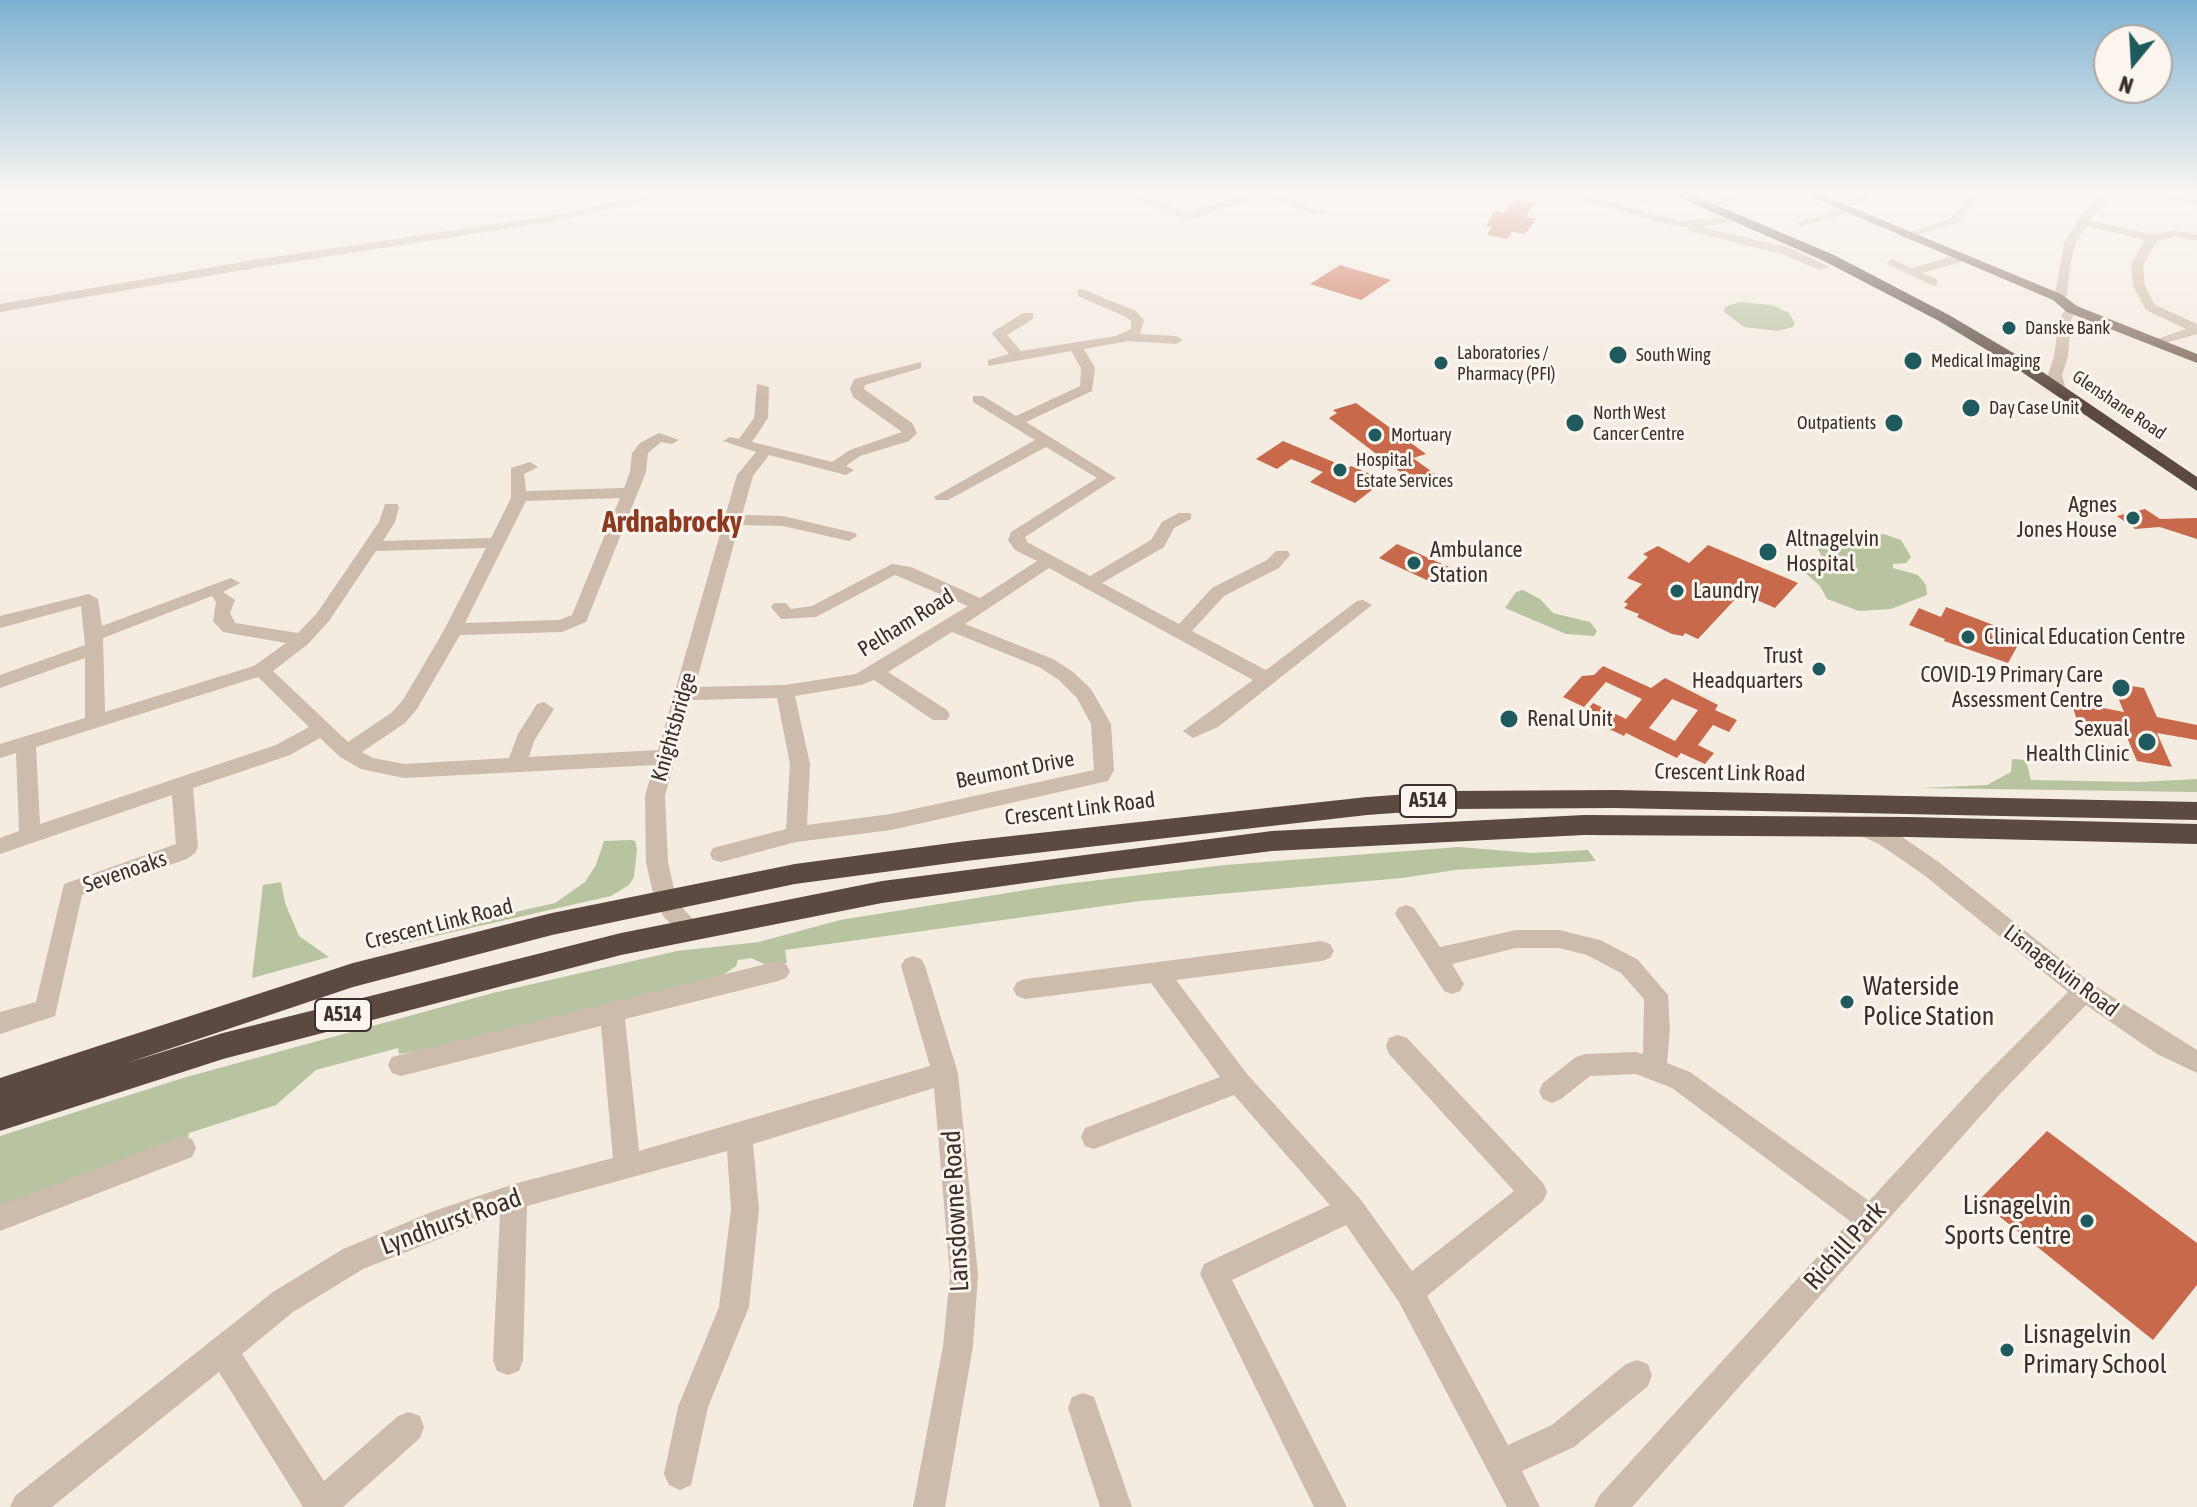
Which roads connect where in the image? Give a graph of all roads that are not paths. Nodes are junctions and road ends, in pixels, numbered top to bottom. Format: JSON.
{"nodes":[{"id":1,"x":271,"y":261,"type":"edge"},
{"id":2,"x":1811,"y":261,"type":"edge"},
{"id":3,"x":1830,"y":261,"type":"edge"},
{"id":4,"x":1949,"y":261,"type":"edge"},
{"id":5,"x":1969,"y":261,"type":"edge"},
{"id":6,"x":2065,"y":261,"type":"edge"},
{"id":7,"x":2139,"y":261,"type":"edge"},
{"id":8,"x":1892,"y":263,"type":"dead end"},
{"id":9,"x":1824,"y":267,"type":"dead end"},
{"id":10,"x":1911,"y":272,"type":"junction"},
{"id":11,"x":1933,"y":282,"type":"dead end"},
{"id":12,"x":1082,"y":293,"type":"dead end"},
{"id":13,"x":2057,"y":297,"type":"junction"},
{"id":14,"x":0,"y":308,"type":"edge"},
{"id":15,"x":2072,"y":309,"type":"junction"},
{"id":16,"x":1028,"y":316,"type":"dead end"},
{"id":17,"x":2197,"y":330,"type":"edge"},
{"id":18,"x":1128,"y":337,"type":"junction"},
{"id":19,"x":1176,"y":340,"type":"dead end"},
{"id":20,"x":2155,"y":342,"type":"junction"},
{"id":21,"x":1076,"y":348,"type":"junction"},
{"id":22,"x":1018,"y":356,"type":"junction"},
{"id":23,"x":2197,"y":359,"type":"edge"},
{"id":24,"x":993,"y":363,"type":"dead end"},
{"id":25,"x":916,"y":365,"type":"dead end"},
{"id":26,"x":2057,"y":366,"type":"junction"},
{"id":27,"x":2034,"y":373,"type":"junction"},
{"id":28,"x":762,"y":385,"type":"dead end"},
{"id":29,"x":2059,"y":390,"type":"junction"},
{"id":30,"x":978,"y":399,"type":"dead end"},
{"id":31,"x":1016,"y":421,"type":"junction"},
{"id":32,"x":672,"y":440,"type":"dead end"},
{"id":33,"x":1047,"y":440,"type":"junction"},
{"id":34,"x":765,"y":450,"type":"junction"},
{"id":35,"x":530,"y":467,"type":"dead end"},
{"id":36,"x":2197,"y":485,"type":"edge"},
{"id":37,"x":629,"y":493,"type":"junction"},
{"id":38,"x":520,"y":496,"type":"junction"},
{"id":39,"x":942,"y":497,"type":"dead end"},
{"id":40,"x":391,"y":507,"type":"dead end"},
{"id":41,"x":1185,"y":516,"type":"dead end"},
{"id":42,"x":732,"y":520,"type":"junction"},
{"id":43,"x":837,"y":537,"type":"dead end"},
{"id":44,"x":495,"y":543,"type":"junction"},
{"id":45,"x":372,"y":546,"type":"junction"},
{"id":46,"x":1282,"y":555,"type":"dead end"},
{"id":47,"x":1047,"y":562,"type":"junction"},
{"id":48,"x":1090,"y":583,"type":"junction"},
{"id":49,"x":981,"y":605,"type":"junction"},
{"id":50,"x":1363,"y":605,"type":"dead end"},
{"id":51,"x":780,"y":607,"type":"dead end"},
{"id":52,"x":0,"y":622,"type":"edge"},
{"id":53,"x":952,"y":624,"type":"junction"},
{"id":54,"x":453,"y":629,"type":"junction"},
{"id":55,"x":1182,"y":631,"type":"junction"},
{"id":56,"x":302,"y":640,"type":"junction"},
{"id":57,"x":93,"y":642,"type":"junction"},
{"id":58,"x":261,"y":670,"type":"junction"},
{"id":59,"x":875,"y":672,"type":"junction"},
{"id":60,"x":1265,"y":678,"type":"junction"},
{"id":61,"x":0,"y":682,"type":"edge"},
{"id":62,"x":785,"y":691,"type":"junction"},
{"id":63,"x":683,"y":694,"type":"junction"},
{"id":64,"x":544,"y":709,"type":"dead end"},
{"id":65,"x":940,"y":715,"type":"dead end"},
{"id":66,"x":95,"y":722,"type":"junction"},
{"id":67,"x":321,"y":729,"type":"junction"},
{"id":68,"x":1193,"y":731,"type":"dead end"},
{"id":69,"x":26,"y":743,"type":"junction"},
{"id":70,"x":0,"y":751,"type":"edge"},
{"id":71,"x":347,"y":752,"type":"junction"},
{"id":72,"x":664,"y":757,"type":"junction"},
{"id":73,"x":516,"y":766,"type":"junction"},
{"id":74,"x":182,"y":785,"type":"junction"},
{"id":75,"x":1874,"y":803,"type":"junction"},
{"id":76,"x":2197,"y":811,"type":"edge"},
{"id":77,"x":1862,"y":827,"type":"junction"},
{"id":78,"x":1909,"y":827,"type":"junction"},
{"id":79,"x":796,"y":834,"type":"junction"},
{"id":80,"x":2197,"y":834,"type":"edge"},
{"id":81,"x":30,"y":836,"type":"junction"},
{"id":82,"x":0,"y":846,"type":"edge"},
{"id":83,"x":721,"y":854,"type":"dead end"},
{"id":84,"x":1932,"y":869,"type":"junction"},
{"id":85,"x":666,"y":900,"type":"junction"},
{"id":86,"x":1406,"y":914,"type":"dead end"},
{"id":87,"x":691,"y":929,"type":"junction"},
{"id":88,"x":1322,"y":951,"type":"dead end"},
{"id":89,"x":1435,"y":958,"type":"junction"},
{"id":90,"x":913,"y":966,"type":"dead end"},
{"id":91,"x":778,"y":971,"type":"dead end"},
{"id":92,"x":1157,"y":973,"type":"junction"},
{"id":93,"x":1452,"y":984,"type":"dead end"},
{"id":94,"x":1025,"y":989,"type":"dead end"},
{"id":95,"x":2084,"y":991,"type":"junction"},
{"id":96,"x":612,"y":1011,"type":"junction"},
{"id":97,"x":0,"y":1023,"type":"edge"},
{"id":98,"x":1398,"y":1046,"type":"dead end"},
{"id":99,"x":2197,"y":1062,"type":"edge"},
{"id":100,"x":401,"y":1065,"type":"dead end"},
{"id":101,"x":1654,"y":1070,"type":"junction"},
{"id":102,"x":945,"y":1073,"type":"junction"},
{"id":103,"x":1238,"y":1082,"type":"junction"},
{"id":104,"x":1552,"y":1091,"type":"dead end"},
{"id":105,"x":0,"y":1092,"type":"edge"},
{"id":106,"x":0,"y":1117,"type":"edge"},
{"id":107,"x":739,"y":1136,"type":"junction"},
{"id":108,"x":1094,"y":1137,"type":"dead end"},
{"id":109,"x":183,"y":1148,"type":"dead end"},
{"id":110,"x":627,"y":1167,"type":"junction"},
{"id":111,"x":514,"y":1197,"type":"junction"},
{"id":112,"x":1351,"y":1209,"type":"junction"},
{"id":113,"x":0,"y":1218,"type":"edge"},
{"id":114,"x":1870,"y":1219,"type":"junction"},
{"id":115,"x":1409,"y":1292,"type":"junction"},
{"id":116,"x":223,"y":1351,"type":"junction"},
{"id":117,"x":508,"y":1360,"type":"dead end"},
{"id":118,"x":1637,"y":1375,"type":"dead end"},
{"id":119,"x":1083,"y":1408,"type":"dead end"},
{"id":120,"x":409,"y":1427,"type":"dead end"},
{"id":121,"x":1501,"y":1464,"type":"junction"},
{"id":122,"x":680,"y":1474,"type":"dead end"},
{"id":123,"x":320,"y":1506,"type":"edge"},
{"id":124,"x":26,"y":1507,"type":"edge"},
{"id":125,"x":929,"y":1507,"type":"edge"},
{"id":126,"x":1116,"y":1507,"type":"edge"},
{"id":127,"x":1331,"y":1507,"type":"edge"},
{"id":128,"x":1524,"y":1507,"type":"edge"},
{"id":129,"x":1610,"y":1507,"type":"edge"}],
"edges":[{"from":1,"to":14,"type":"street"},
{"from":2,"to":9,"type":"street"},
{"from":3,"to":27,"type":"highway","name":"Glenshane Road"},
{"from":4,"to":10,"type":"street"},
{"from":5,"to":13,"type":"main road"},
{"from":6,"to":13,"type":"street"},
{"from":7,"to":17,"type":"street"},
{"from":8,"to":10,"type":"street"},
{"from":10,"to":11,"type":"street"},
{"from":12,"to":18,"type":"street"},
{"from":13,"to":15,"type":"main road"},
{"from":15,"to":20,"type":"main road"},
{"from":15,"to":26,"type":"street"},
{"from":16,"to":22,"type":"street"},
{"from":17,"to":20,"type":"street"},
{"from":18,"to":19,"type":"street"},
{"from":18,"to":21,"type":"street"},
{"from":20,"to":23,"type":"main road"},
{"from":21,"to":22,"type":"street"},
{"from":21,"to":31,"type":"street"},
{"from":22,"to":24,"type":"street"},
{"from":25,"to":34,"type":"street"},
{"from":26,"to":27,"type":"street"},
{"from":26,"to":29,"type":"street"},
{"from":27,"to":29,"type":"highway","name":"Glenshane Road"},
{"from":28,"to":34,"type":"street"},
{"from":29,"to":36,"type":"highway","name":"Glenshane Road"},
{"from":30,"to":31,"type":"street"},
{"from":31,"to":33,"type":"street"},
{"from":32,"to":37,"type":"street"},
{"from":33,"to":39,"type":"street"},
{"from":33,"to":47,"type":"street"},
{"from":34,"to":42,"type":"street","name":"Knightsbridge"},
{"from":35,"to":38,"type":"street"},
{"from":37,"to":38,"type":"street"},
{"from":37,"to":54,"type":"street"},
{"from":38,"to":44,"type":"street"},
{"from":40,"to":45,"type":"street"},
{"from":41,"to":48,"type":"street"},
{"from":42,"to":43,"type":"street"},
{"from":42,"to":63,"type":"street","name":"Knightsbridge"},
{"from":44,"to":45,"type":"street"},
{"from":44,"to":54,"type":"street"},
{"from":45,"to":56,"type":"street"},
{"from":46,"to":55,"type":"street"},
{"from":47,"to":48,"type":"street"},
{"from":47,"to":49,"type":"street","name":"Pelham Road"},
{"from":48,"to":55,"type":"street"},
{"from":49,"to":51,"type":"street"},
{"from":49,"to":53,"type":"street","name":"Pelham Road"},
{"from":50,"to":60,"type":"street"},
{"from":52,"to":57,"type":"street"},
{"from":53,"to":59,"type":"street","name":"Pelham Road"},
{"from":53,"to":79,"type":"street","name":"Beumont Drive"},
{"from":54,"to":71,"type":"street"},
{"from":55,"to":60,"type":"street"},
{"from":56,"to":57,"type":"street"},
{"from":56,"to":58,"type":"street"},
{"from":57,"to":61,"type":"street"},
{"from":57,"to":66,"type":"street"},
{"from":58,"to":66,"type":"street"},
{"from":58,"to":67,"type":"street"},
{"from":59,"to":62,"type":"street","name":"Pelham Road"},
{"from":59,"to":65,"type":"street"},
{"from":60,"to":68,"type":"street"},
{"from":62,"to":63,"type":"street","name":"Pelham Road"},
{"from":62,"to":79,"type":"street"},
{"from":63,"to":72,"type":"street","name":"Knightsbridge"},
{"from":64,"to":73,"type":"street"},
{"from":66,"to":69,"type":"street"},
{"from":67,"to":71,"type":"street"},
{"from":67,"to":74,"type":"street"},
{"from":69,"to":70,"type":"street"},
{"from":69,"to":81,"type":"street"},
{"from":71,"to":73,"type":"street"},
{"from":72,"to":73,"type":"street"},
{"from":72,"to":85,"type":"street","name":"Knightsbridge"},
{"from":74,"to":81,"type":"street"},
{"from":74,"to":97,"type":"street","name":"Sevenoaks"},
{"from":75,"to":76,"type":"highway","name":"Crescent Link Road","number":"A514"},
{"from":75,"to":78,"type":"street","name":"Lisnagelvin Road"},
{"from":75,"to":85,"type":"highway","name":"Crescent Link Road","number":"A514"},
{"from":77,"to":78,"type":"highway","number":"A514"},
{"from":77,"to":84,"type":"street","name":"Lisnagelvin Road"},
{"from":77,"to":87,"type":"highway","number":"A514"},
{"from":78,"to":80,"type":"highway","number":"A514"},
{"from":78,"to":84,"type":"street","name":"Lisnagelvin Road"},
{"from":79,"to":83,"type":"street","name":"Beumont Drive"},
{"from":81,"to":82,"type":"street"},
{"from":84,"to":95,"type":"street","name":"Lisnagelvin Road"},
{"from":85,"to":87,"type":"street","name":"Knightsbridge"},
{"from":85,"to":105,"type":"highway","name":"Crescent Link Road","number":"A514"},
{"from":86,"to":89,"type":"street"},
{"from":87,"to":106,"type":"highway","number":"A514"},
{"from":88,"to":92,"type":"street"},
{"from":89,"to":93,"type":"street"},
{"from":89,"to":101,"type":"street"},
{"from":90,"to":102,"type":"street","name":"Lansdowne Road"},
{"from":91,"to":96,"type":"street"},
{"from":92,"to":94,"type":"street"},
{"from":92,"to":103,"type":"street"},
{"from":95,"to":99,"type":"street","name":"Lisnagelvin Road"},
{"from":95,"to":114,"type":"street","name":"Richill Park"},
{"from":96,"to":100,"type":"street"},
{"from":96,"to":110,"type":"street"},
{"from":98,"to":115,"type":"street"},
{"from":101,"to":104,"type":"street"},
{"from":101,"to":114,"type":"street"},
{"from":102,"to":107,"type":"street","name":"Lyndhurst Road"},
{"from":102,"to":125,"type":"street","name":"Lansdowne Road"},
{"from":103,"to":108,"type":"street"},
{"from":103,"to":112,"type":"street"},
{"from":107,"to":110,"type":"street","name":"Lyndhurst Road"},
{"from":107,"to":122,"type":"street"},
{"from":109,"to":113,"type":"street"},
{"from":110,"to":111,"type":"street","name":"Lyndhurst Road"},
{"from":111,"to":116,"type":"street","name":"Lyndhurst Road"},
{"from":111,"to":117,"type":"street"},
{"from":112,"to":115,"type":"street"},
{"from":112,"to":127,"type":"street"},
{"from":114,"to":129,"type":"street","name":"Richill Park"},
{"from":115,"to":121,"type":"street"},
{"from":116,"to":123,"type":"street"},
{"from":116,"to":124,"type":"street","name":"Lyndhurst Road"},
{"from":118,"to":121,"type":"street"},
{"from":119,"to":126,"type":"street"},
{"from":120,"to":123,"type":"street"},
{"from":121,"to":128,"type":"street"}]}
